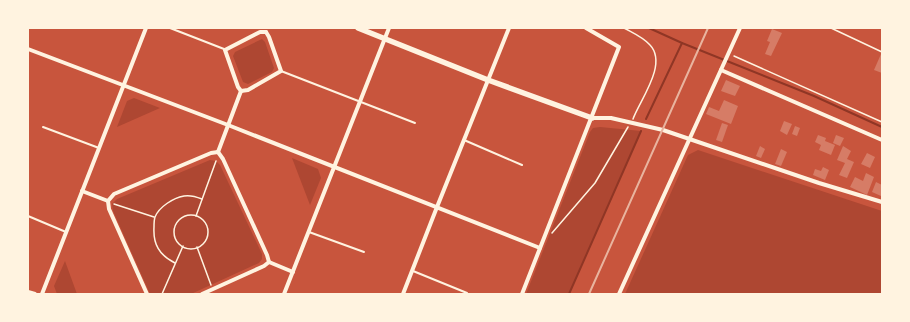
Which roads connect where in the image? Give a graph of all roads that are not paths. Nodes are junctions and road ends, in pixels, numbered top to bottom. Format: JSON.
{"nodes":[{"id":1,"x":146,"y":28,"type":"edge"},
{"id":2,"x":170,"y":28,"type":"edge"},
{"id":3,"x":358,"y":28,"type":"edge"},
{"id":4,"x":389,"y":28,"type":"edge"},
{"id":5,"x":509,"y":28,"type":"edge"},
{"id":6,"x":586,"y":28,"type":"edge"},
{"id":7,"x":740,"y":28,"type":"edge"},
{"id":8,"x":266,"y":30,"type":"edge"},
{"id":9,"x":385,"y":38,"type":"junction"},
{"id":10,"x":28,"y":49,"type":"edge"},
{"id":11,"x":226,"y":50,"type":"junction"},
{"id":12,"x":721,"y":70,"type":"junction"},
{"id":13,"x":281,"y":72,"type":"junction"},
{"id":14,"x":488,"y":80,"type":"junction"},
{"id":15,"x":124,"y":85,"type":"junction"},
{"id":16,"x":241,"y":91,"type":"junction"},
{"id":17,"x":360,"y":101,"type":"junction"},
{"id":18,"x":592,"y":118,"type":"junction"},
{"id":19,"x":415,"y":123,"type":"dead end"},
{"id":20,"x":228,"y":125,"type":"junction"},
{"id":21,"x":42,"y":127,"type":"dead end"},
{"id":22,"x":464,"y":140,"type":"junction"},
{"id":23,"x":689,"y":140,"type":"junction"},
{"id":24,"x":882,"y":140,"type":"edge"},
{"id":25,"x":99,"y":148,"type":"junction"},
{"id":26,"x":218,"y":152,"type":"junction"},
{"id":27,"x":522,"y":165,"type":"dead end"},
{"id":28,"x":334,"y":166,"type":"junction"},
{"id":29,"x":82,"y":191,"type":"junction"},
{"id":30,"x":108,"y":201,"type":"junction"},
{"id":31,"x":882,"y":202,"type":"edge"},
{"id":32,"x":437,"y":207,"type":"junction"},
{"id":33,"x":28,"y":216,"type":"edge"},
{"id":34,"x":66,"y":232,"type":"junction"},
{"id":35,"x":309,"y":232,"type":"junction"},
{"id":36,"x":540,"y":248,"type":"junction"},
{"id":37,"x":364,"y":252,"type":"dead end"},
{"id":38,"x":269,"y":262,"type":"junction"},
{"id":39,"x":413,"y":271,"type":"junction"},
{"id":40,"x":293,"y":272,"type":"junction"},
{"id":41,"x":28,"y":292,"type":"edge"},
{"id":42,"x":467,"y":293,"type":"dead end"},
{"id":43,"x":34,"y":294,"type":"edge"},
{"id":44,"x":42,"y":294,"type":"edge"},
{"id":45,"x":147,"y":294,"type":"edge"},
{"id":46,"x":202,"y":294,"type":"edge"},
{"id":47,"x":284,"y":294,"type":"edge"},
{"id":48,"x":404,"y":294,"type":"edge"},
{"id":49,"x":522,"y":294,"type":"edge"},
{"id":50,"x":619,"y":294,"type":"edge"}],
"edges":[{"from":1,"to":15,"type":"street"},
{"from":2,"to":11,"type":"lane"},
{"from":3,"to":9,"type":"street"},
{"from":4,"to":9,"type":"street"},
{"from":5,"to":14,"type":"street"},
{"from":6,"to":18,"type":"street"},
{"from":7,"to":12,"type":"street"},
{"from":8,"to":11,"type":"street"},
{"from":8,"to":13,"type":"street"},
{"from":9,"to":14,"type":"street"},
{"from":9,"to":17,"type":"street"},
{"from":10,"to":15,"type":"street"},
{"from":11,"to":16,"type":"street"},
{"from":12,"to":23,"type":"street"},
{"from":12,"to":24,"type":"street"},
{"from":13,"to":16,"type":"street"},
{"from":13,"to":17,"type":"lane"},
{"from":14,"to":18,"type":"street"},
{"from":14,"to":22,"type":"street"},
{"from":15,"to":20,"type":"street"},
{"from":15,"to":25,"type":"street"},
{"from":16,"to":20,"type":"street"},
{"from":17,"to":19,"type":"lane"},
{"from":17,"to":28,"type":"street"},
{"from":18,"to":23,"type":"street"},
{"from":18,"to":36,"type":"street"},
{"from":20,"to":26,"type":"street"},
{"from":20,"to":28,"type":"street"},
{"from":21,"to":25,"type":"lane"},
{"from":22,"to":27,"type":"lane"},
{"from":22,"to":32,"type":"street"},
{"from":23,"to":31,"type":"street"},
{"from":23,"to":50,"type":"street"},
{"from":25,"to":29,"type":"street"},
{"from":26,"to":30,"type":"street"},
{"from":26,"to":38,"type":"street"},
{"from":28,"to":32,"type":"street"},
{"from":28,"to":35,"type":"street"},
{"from":29,"to":30,"type":"street"},
{"from":29,"to":34,"type":"street"},
{"from":30,"to":45,"type":"street"},
{"from":32,"to":36,"type":"street"},
{"from":32,"to":39,"type":"street"},
{"from":33,"to":34,"type":"lane"},
{"from":34,"to":44,"type":"street"},
{"from":35,"to":37,"type":"lane"},
{"from":35,"to":40,"type":"street"},
{"from":36,"to":49,"type":"street"},
{"from":38,"to":40,"type":"street"},
{"from":38,"to":46,"type":"street"},
{"from":39,"to":42,"type":"lane"},
{"from":39,"to":48,"type":"street"},
{"from":40,"to":47,"type":"street"},
{"from":41,"to":43,"type":"street"}]}
